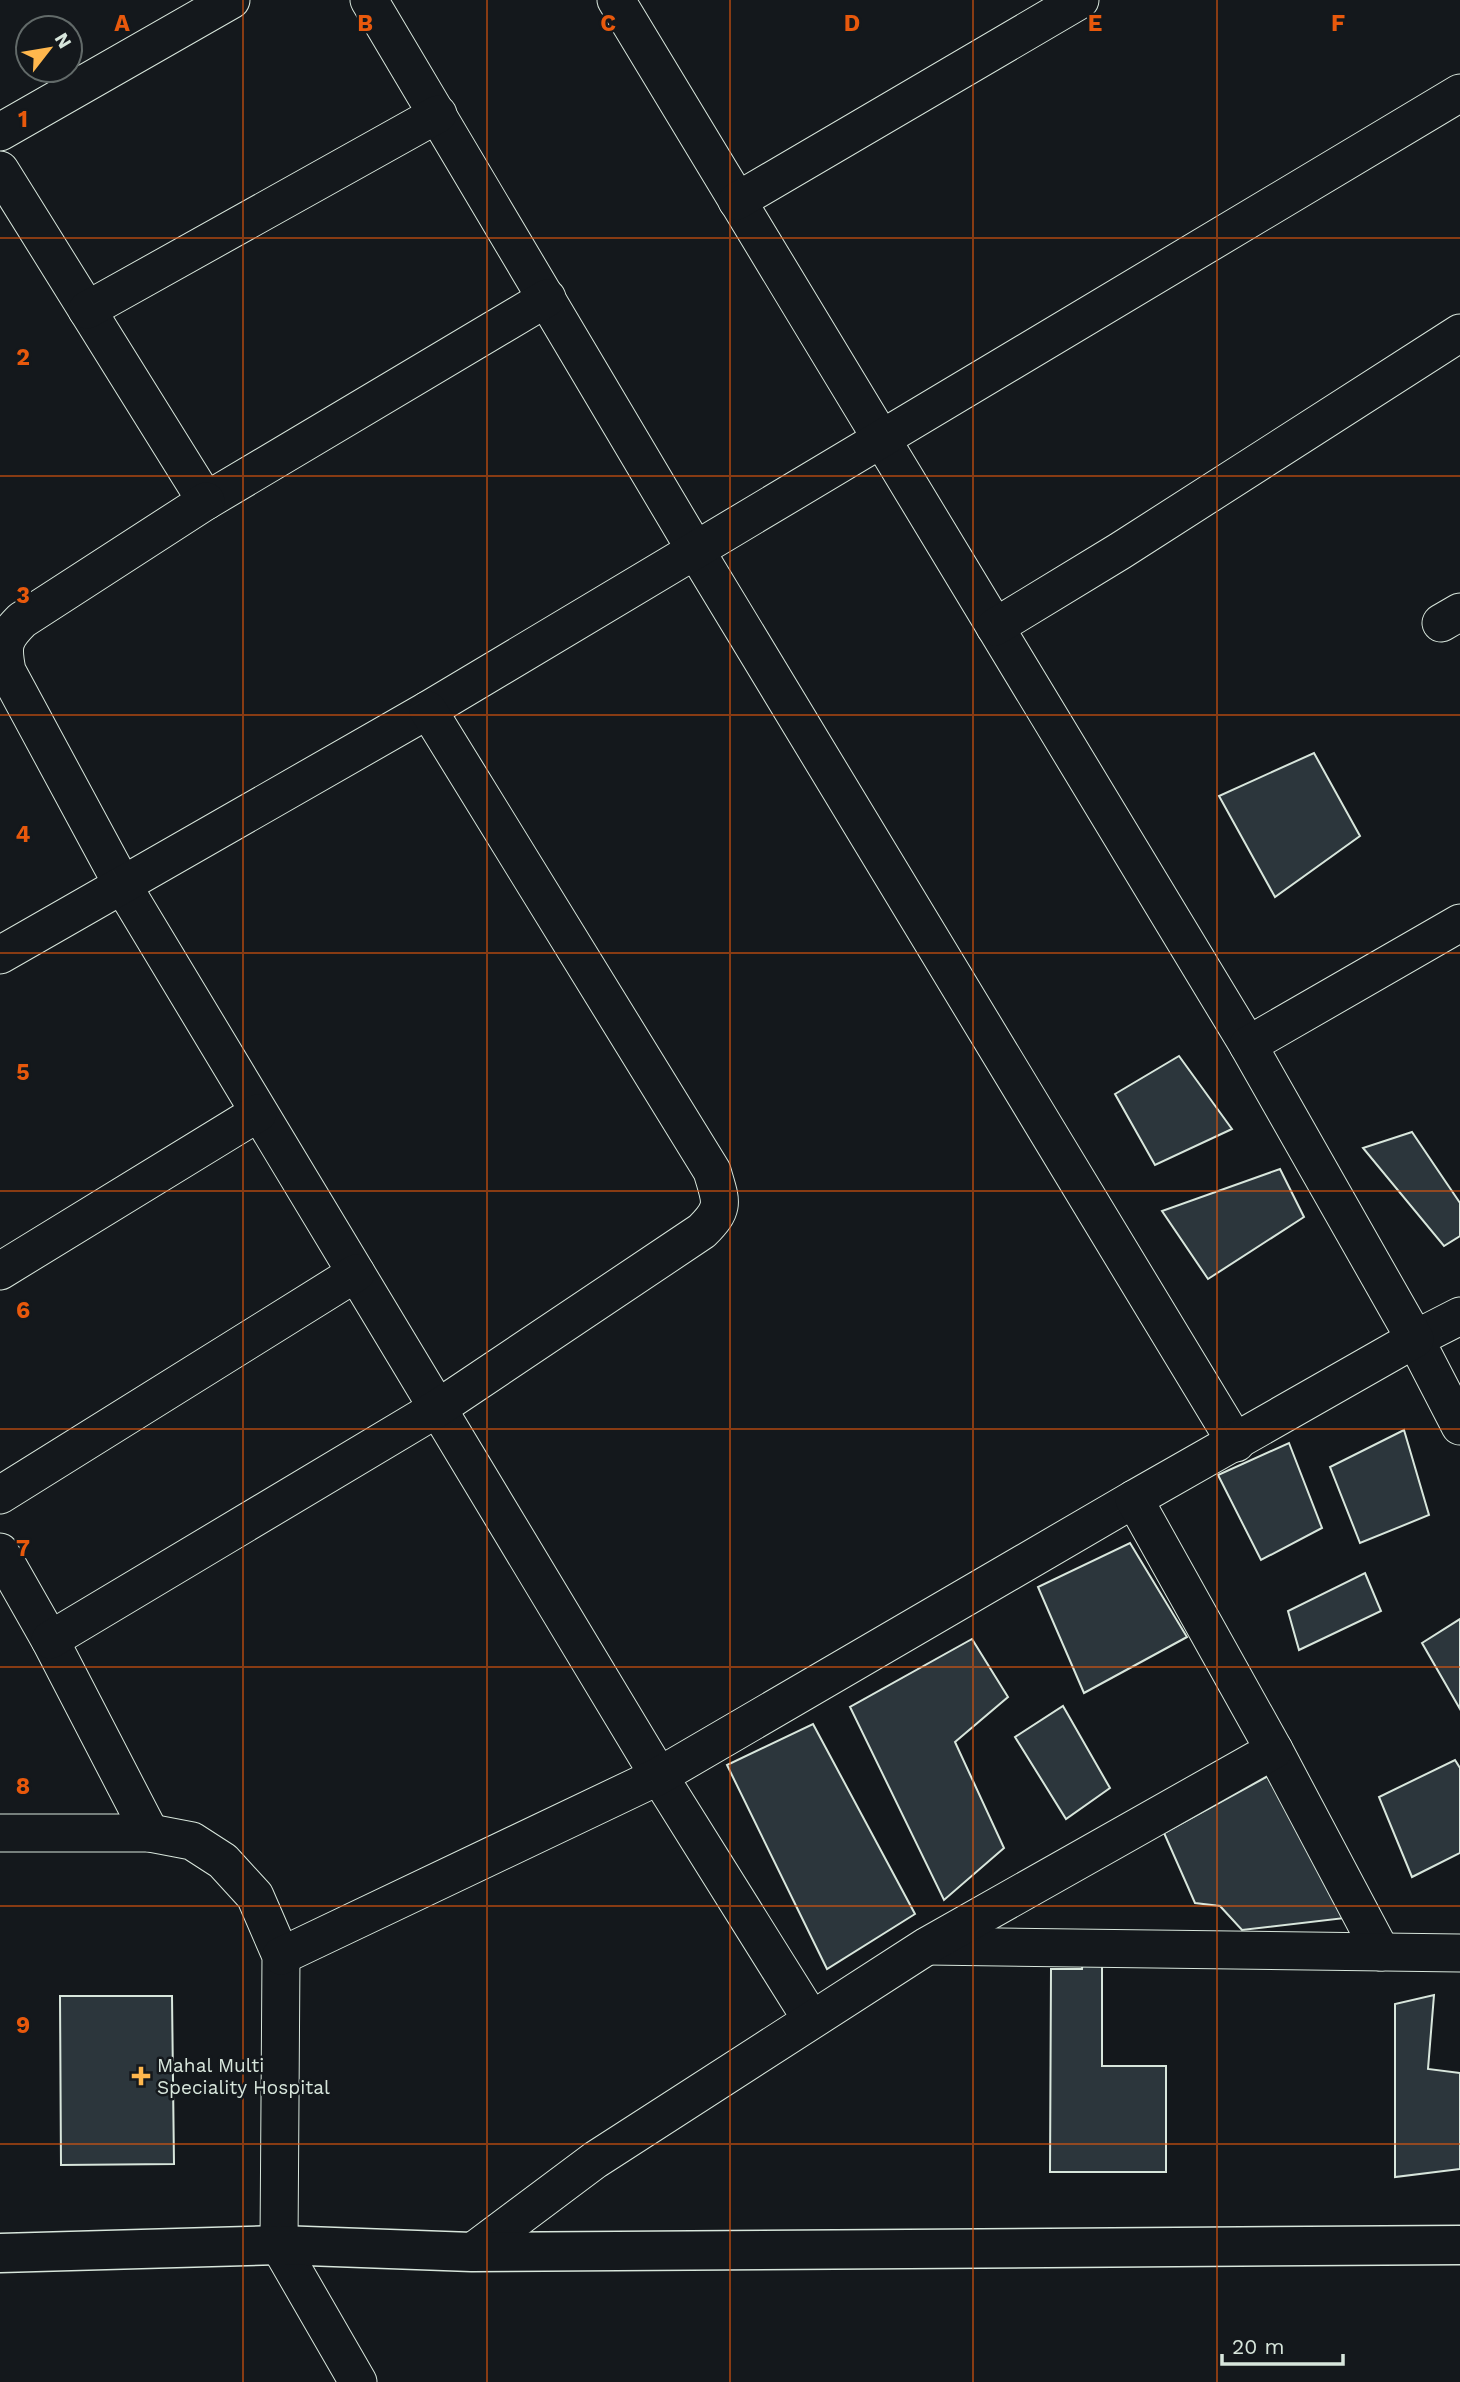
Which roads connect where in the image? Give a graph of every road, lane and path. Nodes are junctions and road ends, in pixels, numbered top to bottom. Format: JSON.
{"nodes":[{"id":1,"x":231,"y":0,"type":"edge"},
{"id":2,"x":369,"y":0,"type":"edge"},
{"id":3,"x":616,"y":0,"type":"edge"},
{"id":4,"x":1080,"y":0,"type":"edge"},
{"id":5,"x":1460,"y":93,"type":"edge"},
{"id":6,"x":438,"y":114,"type":"junction"},
{"id":7,"x":0,"y":132,"type":"edge"},
{"id":8,"x":0,"y":170,"type":"edge"},
{"id":9,"x":737,"y":201,"type":"junction"},
{"id":10,"x":547,"y":298,"type":"junction"},
{"id":11,"x":87,"y":310,"type":"junction"},
{"id":12,"x":1460,"y":333,"type":"edge"},
{"id":13,"x":882,"y":440,"type":"junction"},
{"id":14,"x":206,"y":501,"type":"junction"},
{"id":15,"x":696,"y":551,"type":"junction"},
{"id":16,"x":995,"y":627,"type":"junction"},
{"id":17,"x":428,"y":710,"type":"junction"},
{"id":18,"x":123,"y":886,"type":"junction"},
{"id":19,"x":1460,"y":923,"type":"edge"},
{"id":20,"x":0,"y":955,"type":"edge"},
{"id":21,"x":1248,"y":1045,"type":"junction"},
{"id":22,"x":258,"y":1113,"type":"junction"},
{"id":23,"x":0,"y":1270,"type":"edge"},
{"id":24,"x":356,"y":1273,"type":"junction"},
{"id":25,"x":1460,"y":1315,"type":"edge"},
{"id":26,"x":1415,"y":1339,"type":"junction"},
{"id":27,"x":438,"y":1408,"type":"junction"},
{"id":28,"x":1460,"y":1426,"type":"edge"},
{"id":29,"x":1236,"y":1443,"type":"junction"},
{"id":30,"x":0,"y":1495,"type":"edge"},
{"id":31,"x":1135,"y":1499,"type":"junction"},
{"id":32,"x":0,"y":1552,"type":"edge"},
{"id":33,"x":50,"y":1640,"type":"junction"},
{"id":34,"x":1274,"y":1750,"type":"junction"},
{"id":35,"x":659,"y":1776,"type":"junction"},
{"id":36,"x":0,"y":1833,"type":"edge"},
{"id":37,"x":149,"y":1833,"type":"junction"},
{"id":38,"x":927,"y":1946,"type":"junction"},
{"id":39,"x":1381,"y":1952,"type":"junction"},
{"id":40,"x":1460,"y":1953,"type":"edge"},
{"id":41,"x":281,"y":1956,"type":"junction"},
{"id":42,"x":811,"y":2019,"type":"junction"},
{"id":43,"x":279,"y":2245,"type":"junction"},
{"id":44,"x":1460,"y":2245,"type":"edge"},
{"id":45,"x":472,"y":2252,"type":"junction"},
{"id":46,"x":0,"y":2253,"type":"edge"},
{"id":47,"x":358,"y":2382,"type":"edge"}],
"edges":[{"from":1,"to":7,"type":"street"},
{"from":2,"to":6,"type":"street"},
{"from":3,"to":9,"type":"street"},
{"from":4,"to":9,"type":"street"},
{"from":5,"to":13,"type":"street"},
{"from":6,"to":10,"type":"street"},
{"from":6,"to":11,"type":"street"},
{"from":8,"to":11,"type":"street"},
{"from":9,"to":13,"type":"street"},
{"from":10,"to":14,"type":"street"},
{"from":10,"to":15,"type":"street"},
{"from":11,"to":14,"type":"street"},
{"from":12,"to":16,"type":"street"},
{"from":13,"to":15,"type":"street"},
{"from":13,"to":16,"type":"street"},
{"from":14,"to":18,"type":"street"},
{"from":15,"to":17,"type":"street"},
{"from":15,"to":29,"type":"street"},
{"from":16,"to":21,"type":"street"},
{"from":17,"to":18,"type":"street"},
{"from":17,"to":27,"type":"street"},
{"from":18,"to":20,"type":"street"},
{"from":18,"to":22,"type":"street"},
{"from":19,"to":21,"type":"street"},
{"from":21,"to":26,"type":"street"},
{"from":22,"to":23,"type":"street"},
{"from":22,"to":24,"type":"street"},
{"from":24,"to":27,"type":"street"},
{"from":24,"to":30,"type":"street"},
{"from":25,"to":26,"type":"street"},
{"from":26,"to":28,"type":"street"},
{"from":26,"to":29,"type":"street"},
{"from":27,"to":33,"type":"street"},
{"from":27,"to":35,"type":"street"},
{"from":29,"to":31,"type":"street"},
{"from":31,"to":34,"type":"street"},
{"from":31,"to":35,"type":"street"},
{"from":32,"to":33,"type":"street"},
{"from":33,"to":37,"type":"street"},
{"from":34,"to":38,"type":"street"},
{"from":34,"to":39,"type":"street"},
{"from":35,"to":41,"type":"street"},
{"from":35,"to":42,"type":"street"},
{"from":36,"to":37,"type":"street"},
{"from":37,"to":41,"type":"street"},
{"from":38,"to":39,"type":"street"},
{"from":38,"to":42,"type":"street"},
{"from":39,"to":40,"type":"street"},
{"from":41,"to":43,"type":"street"},
{"from":42,"to":45,"type":"street"},
{"from":43,"to":45,"type":"street"},
{"from":43,"to":46,"type":"street"},
{"from":43,"to":47,"type":"street"},
{"from":44,"to":45,"type":"street"}]}
